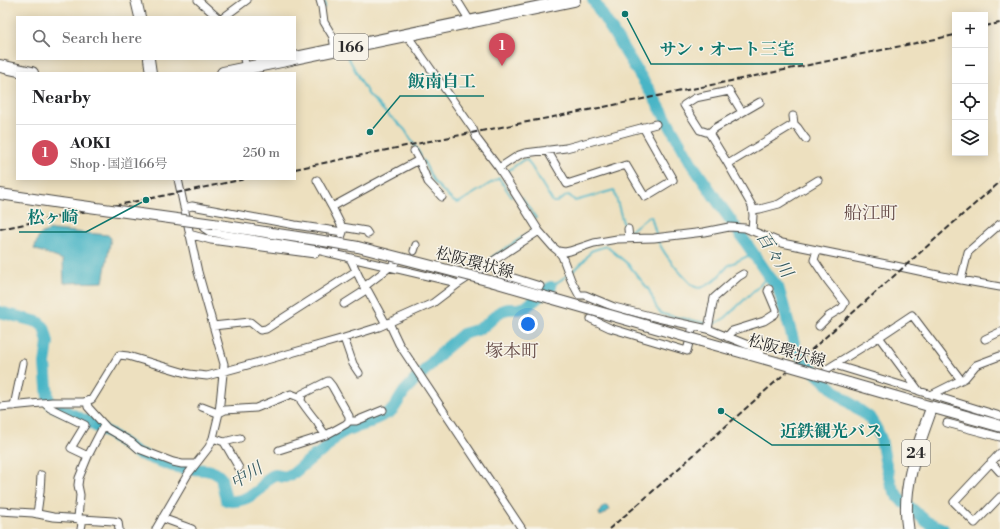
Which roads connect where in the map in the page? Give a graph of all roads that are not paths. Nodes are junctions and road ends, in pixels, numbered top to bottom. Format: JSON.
{"nodes":[{"id":1,"x":136,"y":0,"type":"edge"},
{"id":2,"x":198,"y":0,"type":"edge"},
{"id":3,"x":247,"y":0,"type":"edge"},
{"id":4,"x":320,"y":0,"type":"edge"},
{"id":5,"x":457,"y":0,"type":"edge"},
{"id":6,"x":574,"y":0,"type":"edge"},
{"id":7,"x":140,"y":16,"type":"edge"},
{"id":8,"x":216,"y":16,"type":"edge"},
{"id":9,"x":225,"y":16,"type":"edge"},
{"id":10,"x":470,"y":21,"type":"junction"},
{"id":11,"x":407,"y":35,"type":"junction"},
{"id":12,"x":335,"y":50,"type":"junction"},
{"id":13,"x":296,"y":58,"type":"edge"},
{"id":14,"x":149,"y":60,"type":"edge"},
{"id":15,"x":282,"y":60,"type":"edge"},
{"id":16,"x":245,"y":64,"type":"edge"},
{"id":17,"x":0,"y":66,"type":"edge"},
{"id":18,"x":27,"y":72,"type":"edge"},
{"id":19,"x":151,"y":72,"type":"edge"},
{"id":20,"x":225,"y":72,"type":"edge"},
{"id":21,"x":760,"y":102,"type":"dead end"},
{"id":22,"x":742,"y":112,"type":"junction"},
{"id":23,"x":793,"y":116,"type":"dead end"},
{"id":24,"x":656,"y":124,"type":"dead end"},
{"id":25,"x":794,"y":124,"type":"junction"},
{"id":26,"x":643,"y":127,"type":"junction"},
{"id":27,"x":709,"y":133,"type":"junction"},
{"id":28,"x":806,"y":138,"type":"dead end"},
{"id":29,"x":547,"y":150,"type":"junction"},
{"id":30,"x":414,"y":151,"type":"dead end"},
{"id":31,"x":419,"y":160,"type":"junction"},
{"id":32,"x":728,"y":164,"type":"junction"},
{"id":33,"x":501,"y":172,"type":"junction"},
{"id":34,"x":178,"y":180,"type":"edge"},
{"id":35,"x":317,"y":180,"type":"dead end"},
{"id":36,"x":818,"y":180,"type":"dead end"},
{"id":37,"x":0,"y":194,"type":"edge"},
{"id":38,"x":442,"y":197,"type":"dead end"},
{"id":39,"x":332,"y":207,"type":"junction"},
{"id":40,"x":184,"y":208,"type":"junction"},
{"id":41,"x":752,"y":210,"type":"junction"},
{"id":42,"x":200,"y":222,"type":"junction"},
{"id":43,"x":1000,"y":224,"type":"edge"},
{"id":44,"x":342,"y":230,"type":"junction"},
{"id":45,"x":539,"y":231,"type":"junction"},
{"id":46,"x":752,"y":231,"type":"junction"},
{"id":47,"x":189,"y":234,"type":"junction"},
{"id":48,"x":368,"y":234,"type":"dead end"},
{"id":49,"x":817,"y":250,"type":"junction"},
{"id":50,"x":558,"y":251,"type":"junction"},
{"id":51,"x":335,"y":254,"type":"junction"},
{"id":52,"x":350,"y":258,"type":"junction"},
{"id":53,"x":489,"y":264,"type":"junction"},
{"id":54,"x":392,"y":265,"type":"junction"},
{"id":55,"x":356,"y":271,"type":"junction"},
{"id":56,"x":743,"y":274,"type":"dead end"},
{"id":57,"x":961,"y":280,"type":"junction"},
{"id":58,"x":458,"y":284,"type":"junction"},
{"id":59,"x":540,"y":286,"type":"dead end"},
{"id":60,"x":1000,"y":287,"type":"edge"},
{"id":61,"x":365,"y":288,"type":"junction"},
{"id":62,"x":769,"y":290,"type":"dead end"},
{"id":63,"x":344,"y":304,"type":"dead end"},
{"id":64,"x":591,"y":319,"type":"tunnel mouth"},
{"id":65,"x":388,"y":324,"type":"junction"},
{"id":66,"x":213,"y":326,"type":"junction"},
{"id":67,"x":693,"y":326,"type":"junction"},
{"id":68,"x":819,"y":326,"type":"dead end"},
{"id":69,"x":708,"y":328,"type":"junction"},
{"id":70,"x":1000,"y":332,"type":"edge"},
{"id":71,"x":728,"y":337,"type":"junction"},
{"id":72,"x":879,"y":337,"type":"junction"},
{"id":73,"x":344,"y":338,"type":"junction"},
{"id":74,"x":985,"y":339,"type":"dead end"},
{"id":75,"x":1000,"y":356,"type":"edge"},
{"id":76,"x":763,"y":359,"type":"junction"},
{"id":77,"x":23,"y":363,"type":"dead end"},
{"id":78,"x":835,"y":364,"type":"junction"},
{"id":79,"x":827,"y":369,"type":"dead end"},
{"id":80,"x":224,"y":372,"type":"junction"},
{"id":81,"x":359,"y":373,"type":"dead end"},
{"id":82,"x":961,"y":380,"type":"junction"},
{"id":83,"x":918,"y":390,"type":"junction"},
{"id":84,"x":931,"y":395,"type":"junction"},
{"id":85,"x":301,"y":398,"type":"junction"},
{"id":86,"x":87,"y":401,"type":"junction"},
{"id":87,"x":48,"y":403,"type":"junction"},
{"id":88,"x":14,"y":406,"type":"junction"},
{"id":89,"x":0,"y":407,"type":"edge"},
{"id":90,"x":202,"y":407,"type":"dead end"},
{"id":91,"x":932,"y":407,"type":"junction"},
{"id":92,"x":383,"y":410,"type":"dead end"},
{"id":93,"x":219,"y":413,"type":"junction"},
{"id":94,"x":1000,"y":416,"type":"edge"},
{"id":95,"x":349,"y":420,"type":"junction"},
{"id":96,"x":947,"y":423,"type":"dead end"},
{"id":97,"x":104,"y":425,"type":"junction"},
{"id":98,"x":1000,"y":426,"type":"edge"},
{"id":99,"x":326,"y":435,"type":"junction"},
{"id":100,"x":1000,"y":437,"type":"edge"},
{"id":101,"x":213,"y":438,"type":"junction"},
{"id":102,"x":240,"y":438,"type":"dead end"},
{"id":103,"x":224,"y":442,"type":"junction"},
{"id":104,"x":279,"y":450,"type":"dead end"},
{"id":105,"x":1000,"y":452,"type":"edge"},
{"id":106,"x":88,"y":456,"type":"junction"},
{"id":107,"x":991,"y":462,"type":"junction"},
{"id":108,"x":194,"y":465,"type":"junction"},
{"id":109,"x":239,"y":468,"type":"dead end"},
{"id":110,"x":1000,"y":472,"type":"edge"},
{"id":111,"x":41,"y":475,"type":"dead end"},
{"id":112,"x":1000,"y":497,"type":"edge"},
{"id":113,"x":0,"y":511,"type":"edge"},
{"id":114,"x":37,"y":514,"type":"junction"},
{"id":115,"x":78,"y":518,"type":"junction"},
{"id":116,"x":162,"y":518,"type":"junction"},
{"id":117,"x":907,"y":524,"type":"edge"},
{"id":118,"x":81,"y":529,"type":"edge"},
{"id":119,"x":119,"y":529,"type":"edge"},
{"id":120,"x":156,"y":529,"type":"edge"},
{"id":121,"x":192,"y":529,"type":"edge"},
{"id":122,"x":522,"y":529,"type":"edge"}],
"edges":[{"from":1,"to":7,"type":"main road"},
{"from":2,"to":8,"type":"street"},
{"from":3,"to":9,"type":"street"},
{"from":4,"to":12,"type":"street"},
{"from":5,"to":10,"type":"street"},
{"from":6,"to":10,"type":"highway","number":"166"},
{"from":10,"to":11,"type":"highway","number":"166"},
{"from":11,"to":12,"type":"highway","number":"166"},
{"from":11,"to":33,"type":"street"},
{"from":12,"to":13,"type":"highway","number":"166"},
{"from":14,"to":19,"type":"main road"},
{"from":15,"to":16,"type":"highway"},
{"from":16,"to":20,"type":"highway"},
{"from":17,"to":18,"type":"highway"},
{"from":21,"to":22,"type":"street"},
{"from":22,"to":27,"type":"street"},
{"from":22,"to":27,"type":"street"},
{"from":23,"to":25,"type":"street"},
{"from":24,"to":26,"type":"street"},
{"from":25,"to":28,"type":"street"},
{"from":25,"to":32,"type":"street"},
{"from":26,"to":29,"type":"street"},
{"from":26,"to":29,"type":"street"},
{"from":27,"to":32,"type":"street"},
{"from":29,"to":33,"type":"street"},
{"from":30,"to":31,"type":"street"},
{"from":31,"to":38,"type":"street"},
{"from":31,"to":39,"type":"street"},
{"from":32,"to":41,"type":"street"},
{"from":33,"to":45,"type":"street"},
{"from":34,"to":40,"type":"street"},
{"from":35,"to":39,"type":"street"},
{"from":36,"to":41,"type":"street"},
{"from":37,"to":42,"type":"main road","name":"松阪環状線","bridge":true},
{"from":39,"to":44,"type":"street"},
{"from":40,"to":44,"type":"street"},
{"from":40,"to":47,"type":"street"},
{"from":41,"to":46,"type":"street"},
{"from":42,"to":51,"type":"street"},
{"from":42,"to":76,"type":"main road","name":"松阪環状線","bridge":true},
{"from":43,"to":57,"type":"street"},
{"from":44,"to":48,"type":"street"},
{"from":44,"to":51,"type":"street"},
{"from":45,"to":50,"type":"street"},
{"from":45,"to":53,"type":"street"},
{"from":46,"to":49,"type":"street"},
{"from":46,"to":50,"type":"street"},
{"from":47,"to":52,"type":"street"},
{"from":47,"to":66,"type":"street"},
{"from":49,"to":57,"type":"street"},
{"from":49,"to":68,"type":"street"},
{"from":50,"to":67,"type":"street"},
{"from":51,"to":52,"type":"street"},
{"from":52,"to":54,"type":"street"},
{"from":52,"to":55,"type":"street"},
{"from":53,"to":58,"type":"street"},
{"from":53,"to":59,"type":"street"},
{"from":54,"to":58,"type":"street"},
{"from":54,"to":61,"type":"street"},
{"from":55,"to":61,"type":"street"},
{"from":55,"to":66,"type":"street"},
{"from":56,"to":69,"type":"street"},
{"from":57,"to":60,"type":"street"},
{"from":58,"to":65,"type":"street"},
{"from":61,"to":63,"type":"street"},
{"from":61,"to":65,"type":"street"},
{"from":62,"to":71,"type":"street"},
{"from":64,"to":67,"type":"street"},
{"from":65,"to":73,"type":"street"},
{"from":65,"to":122,"type":"street"},
{"from":66,"to":80,"type":"street"},
{"from":67,"to":69,"type":"street"},
{"from":69,"to":71,"type":"street"},
{"from":70,"to":74,"type":"street"},
{"from":71,"to":76,"type":"street"},
{"from":72,"to":78,"type":"street"},
{"from":72,"to":82,"type":"street"},
{"from":72,"to":83,"type":"street"},
{"from":73,"to":80,"type":"street"},
{"from":73,"to":81,"type":"street"},
{"from":75,"to":82,"type":"street"},
{"from":76,"to":91,"type":"main road","name":"松阪環状線","bridge":true},
{"from":77,"to":88,"type":"street"},
{"from":78,"to":79,"type":"street"},
{"from":78,"to":83,"type":"street"},
{"from":80,"to":86,"type":"street"},
{"from":80,"to":93,"type":"street"},
{"from":82,"to":84,"type":"street"},
{"from":83,"to":84,"type":"street"},
{"from":84,"to":94,"type":"street"},
{"from":85,"to":93,"type":"street"},
{"from":85,"to":95,"type":"street"},
{"from":85,"to":99,"type":"street"},
{"from":86,"to":87,"type":"street"},
{"from":86,"to":97,"type":"street"},
{"from":87,"to":88,"type":"street"},
{"from":87,"to":106,"type":"street"},
{"from":88,"to":89,"type":"street"},
{"from":90,"to":93,"type":"street"},
{"from":91,"to":98,"type":"main road"},
{"from":91,"to":117,"type":"main road","number":"24"},
{"from":92,"to":95,"type":"street"},
{"from":93,"to":101,"type":"street"},
{"from":95,"to":99,"type":"street"},
{"from":96,"to":100,"type":"street"},
{"from":97,"to":106,"type":"street"},
{"from":97,"to":108,"type":"street"},
{"from":99,"to":104,"type":"street"},
{"from":101,"to":103,"type":"street"},
{"from":101,"to":108,"type":"street"},
{"from":102,"to":103,"type":"street"},
{"from":103,"to":109,"type":"street"},
{"from":105,"to":107,"type":"street"},
{"from":106,"to":115,"type":"street"},
{"from":107,"to":110,"type":"street"},
{"from":107,"to":112,"type":"street"},
{"from":108,"to":116,"type":"street"},
{"from":111,"to":114,"type":"street"},
{"from":113,"to":114,"type":"street"},
{"from":114,"to":115,"type":"street"},
{"from":115,"to":118,"type":"street"},
{"from":115,"to":119,"type":"street"},
{"from":116,"to":120,"type":"street"},
{"from":116,"to":121,"type":"street"}]}
